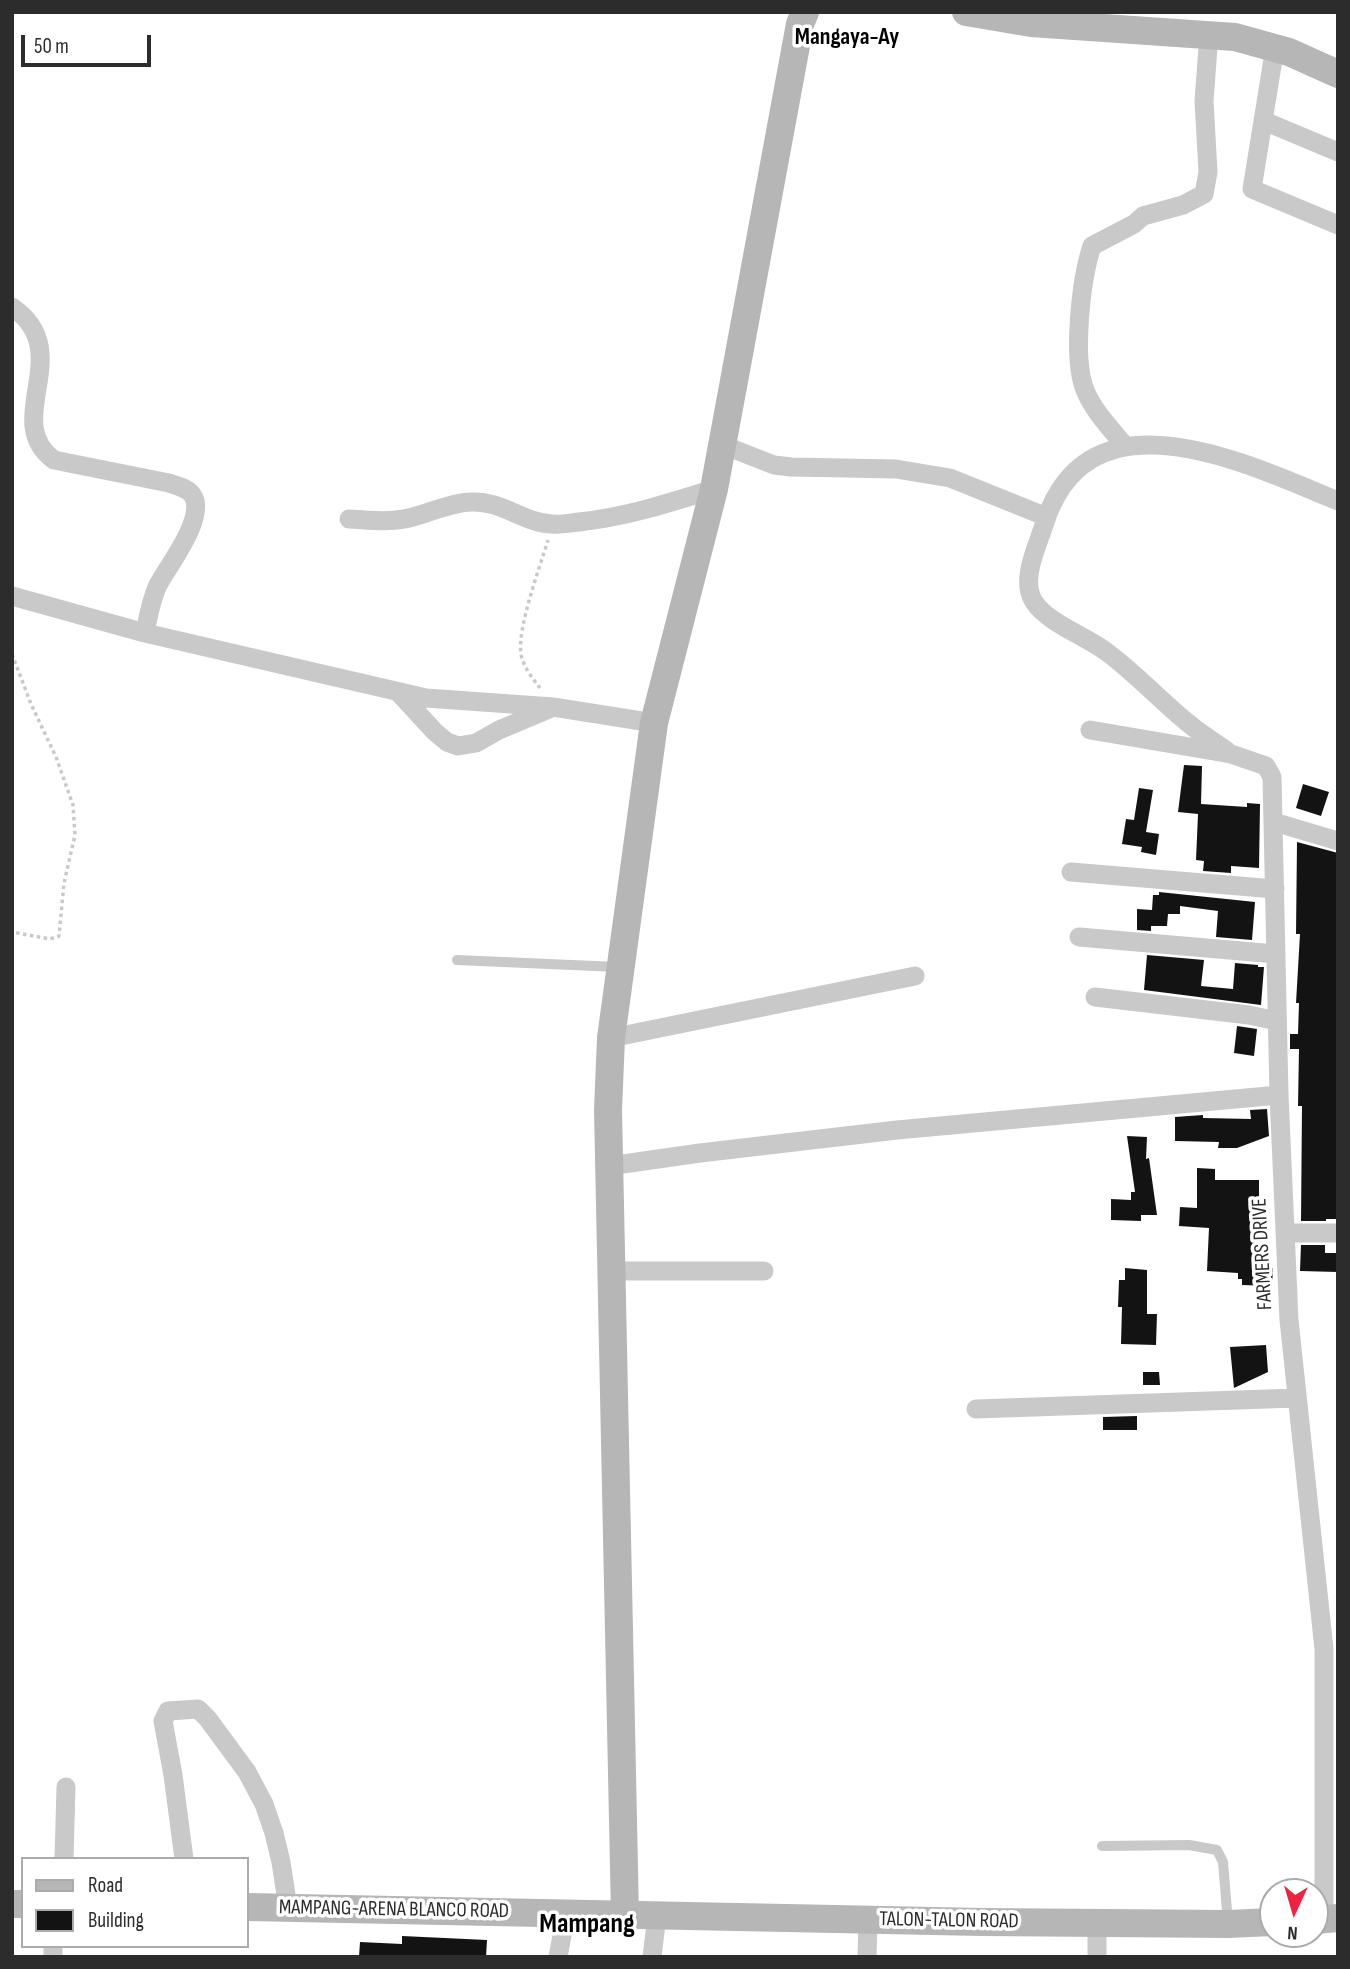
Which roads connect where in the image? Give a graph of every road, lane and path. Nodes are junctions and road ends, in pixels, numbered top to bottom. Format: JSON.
{"nodes":[{"id":1,"x":805,"y":12,"type":"edge"},
{"id":2,"x":966,"y":12,"type":"edge"},
{"id":3,"x":1209,"y":34,"type":"junction"},
{"id":4,"x":1275,"y":47,"type":"junction"},
{"id":5,"x":1338,"y":74,"type":"edge"},
{"id":6,"x":1264,"y":121,"type":"junction"},
{"id":7,"x":1338,"y":152,"type":"edge"},
{"id":8,"x":1338,"y":225,"type":"edge"},
{"id":9,"x":12,"y":307,"type":"edge"},
{"id":10,"x":723,"y":445,"type":"junction"},
{"id":11,"x":1126,"y":447,"type":"junction"},
{"id":12,"x":714,"y":489,"type":"junction"},
{"id":13,"x":1338,"y":501,"type":"edge"},
{"id":14,"x":1047,"y":517,"type":"junction"},
{"id":15,"x":349,"y":519,"type":"dead end"},
{"id":16,"x":552,"y":524,"type":"junction"},
{"id":17,"x":12,"y":596,"type":"edge"},
{"id":18,"x":145,"y":633,"type":"junction"},
{"id":19,"x":12,"y":654,"type":"edge"},
{"id":20,"x":399,"y":692,"type":"junction"},
{"id":21,"x":553,"y":707,"type":"junction"},
{"id":22,"x":654,"y":723,"type":"junction"},
{"id":23,"x":1090,"y":730,"type":"dead end"},
{"id":24,"x":1231,"y":754,"type":"junction"},
{"id":25,"x":1274,"y":822,"type":"junction"},
{"id":26,"x":1338,"y":841,"type":"edge"},
{"id":27,"x":1071,"y":872,"type":"dead end"},
{"id":28,"x":1275,"y":889,"type":"junction"},
{"id":29,"x":12,"y":932,"type":"edge"},
{"id":30,"x":1079,"y":937,"type":"dead end"},
{"id":31,"x":1276,"y":954,"type":"junction"},
{"id":32,"x":457,"y":960,"type":"dead end"},
{"id":33,"x":620,"y":967,"type":"junction"},
{"id":34,"x":915,"y":976,"type":"dead end"},
{"id":35,"x":1096,"y":997,"type":"dead end"},
{"id":36,"x":1277,"y":1021,"type":"junction"},
{"id":37,"x":611,"y":1038,"type":"junction"},
{"id":38,"x":1279,"y":1095,"type":"junction"},
{"id":39,"x":609,"y":1166,"type":"junction"},
{"id":40,"x":1285,"y":1233,"type":"junction"},
{"id":41,"x":1338,"y":1233,"type":"edge"},
{"id":42,"x":612,"y":1270,"type":"junction"},
{"id":43,"x":764,"y":1271,"type":"dead end"},
{"id":44,"x":1296,"y":1398,"type":"junction"},
{"id":45,"x":976,"y":1409,"type":"dead end"},
{"id":46,"x":66,"y":1787,"type":"dead end"},
{"id":47,"x":1102,"y":1846,"type":"dead end"},
{"id":48,"x":64,"y":1857,"type":"edge"},
{"id":49,"x":184,"y":1857,"type":"edge"},
{"id":50,"x":1326,"y":1878,"type":"edge"},
{"id":51,"x":248,"y":1907,"type":"edge"},
{"id":52,"x":288,"y":1908,"type":"junction"},
{"id":53,"x":566,"y":1914,"type":"junction"},
{"id":54,"x":625,"y":1915,"type":"junction"},
{"id":55,"x":657,"y":1915,"type":"junction"},
{"id":56,"x":868,"y":1920,"type":"junction"},
{"id":57,"x":1097,"y":1923,"type":"junction"},
{"id":58,"x":1259,"y":1923,"type":"edge"},
{"id":59,"x":1228,"y":1924,"type":"junction"},
{"id":60,"x":558,"y":1957,"type":"edge"},
{"id":61,"x":652,"y":1957,"type":"edge"},
{"id":62,"x":867,"y":1957,"type":"edge"},
{"id":63,"x":1097,"y":1957,"type":"edge"}],
"edges":[{"from":1,"to":10,"type":"street"},
{"from":2,"to":3,"type":"street"},
{"from":3,"to":4,"type":"street"},
{"from":3,"to":11,"type":"street"},
{"from":4,"to":5,"type":"street"},
{"from":4,"to":6,"type":"street"},
{"from":6,"to":7,"type":"street"},
{"from":6,"to":8,"type":"street"},
{"from":9,"to":18,"type":"street"},
{"from":10,"to":12,"type":"street"},
{"from":10,"to":14,"type":"street"},
{"from":11,"to":13,"type":"street"},
{"from":11,"to":14,"type":"street"},
{"from":12,"to":16,"type":"street"},
{"from":12,"to":22,"type":"street"},
{"from":14,"to":24,"type":"street"},
{"from":15,"to":16,"type":"street"},
{"from":16,"to":21,"type":"path"},
{"from":17,"to":18,"type":"street"},
{"from":18,"to":20,"type":"street"},
{"from":19,"to":29,"type":"path"},
{"from":20,"to":21,"type":"street"},
{"from":20,"to":21,"type":"street"},
{"from":21,"to":22,"type":"street"},
{"from":22,"to":33,"type":"street"},
{"from":23,"to":24,"type":"street","name":"FARMERS DRIVE"},
{"from":24,"to":25,"type":"street","name":"FARMERS DRIVE"},
{"from":25,"to":26,"type":"street"},
{"from":25,"to":28,"type":"street","name":"FARMERS DRIVE"},
{"from":27,"to":28,"type":"street"},
{"from":28,"to":31,"type":"street","name":"FARMERS DRIVE"},
{"from":30,"to":31,"type":"street"},
{"from":31,"to":36,"type":"street","name":"FARMERS DRIVE"},
{"from":32,"to":33,"type":"lane"},
{"from":33,"to":37,"type":"street"},
{"from":34,"to":37,"type":"street"},
{"from":35,"to":36,"type":"street"},
{"from":36,"to":38,"type":"street","name":"FARMERS DRIVE"},
{"from":37,"to":39,"type":"street"},
{"from":38,"to":39,"type":"street"},
{"from":38,"to":40,"type":"street","name":"FARMERS DRIVE"},
{"from":39,"to":42,"type":"street"},
{"from":40,"to":41,"type":"street"},
{"from":40,"to":44,"type":"street","name":"FARMERS DRIVE"},
{"from":42,"to":43,"type":"street"},
{"from":42,"to":54,"type":"street"},
{"from":44,"to":45,"type":"street"},
{"from":44,"to":50,"type":"street","name":"FARMERS DRIVE"},
{"from":46,"to":48,"type":"street"},
{"from":47,"to":59,"type":"lane"},
{"from":49,"to":52,"type":"street"},
{"from":51,"to":52,"type":"street","name":"MAMPANG-ARENA BLANCO ROAD"},
{"from":52,"to":53,"type":"street","name":"MAMPANG-ARENA BLANCO ROAD"},
{"from":53,"to":54,"type":"street","name":"MAMPANG-ARENA BLANCO ROAD"},
{"from":53,"to":60,"type":"street"},
{"from":54,"to":55,"type":"street","name":"TALON-TALON ROAD"},
{"from":55,"to":56,"type":"street","name":"TALON-TALON ROAD"},
{"from":55,"to":61,"type":"street"},
{"from":56,"to":57,"type":"street","name":"TALON-TALON ROAD"},
{"from":56,"to":62,"type":"street"},
{"from":57,"to":59,"type":"street","name":"TALON-TALON ROAD"},
{"from":57,"to":63,"type":"street"},
{"from":58,"to":59,"type":"street","name":"TALON-TALON ROAD"}]}
